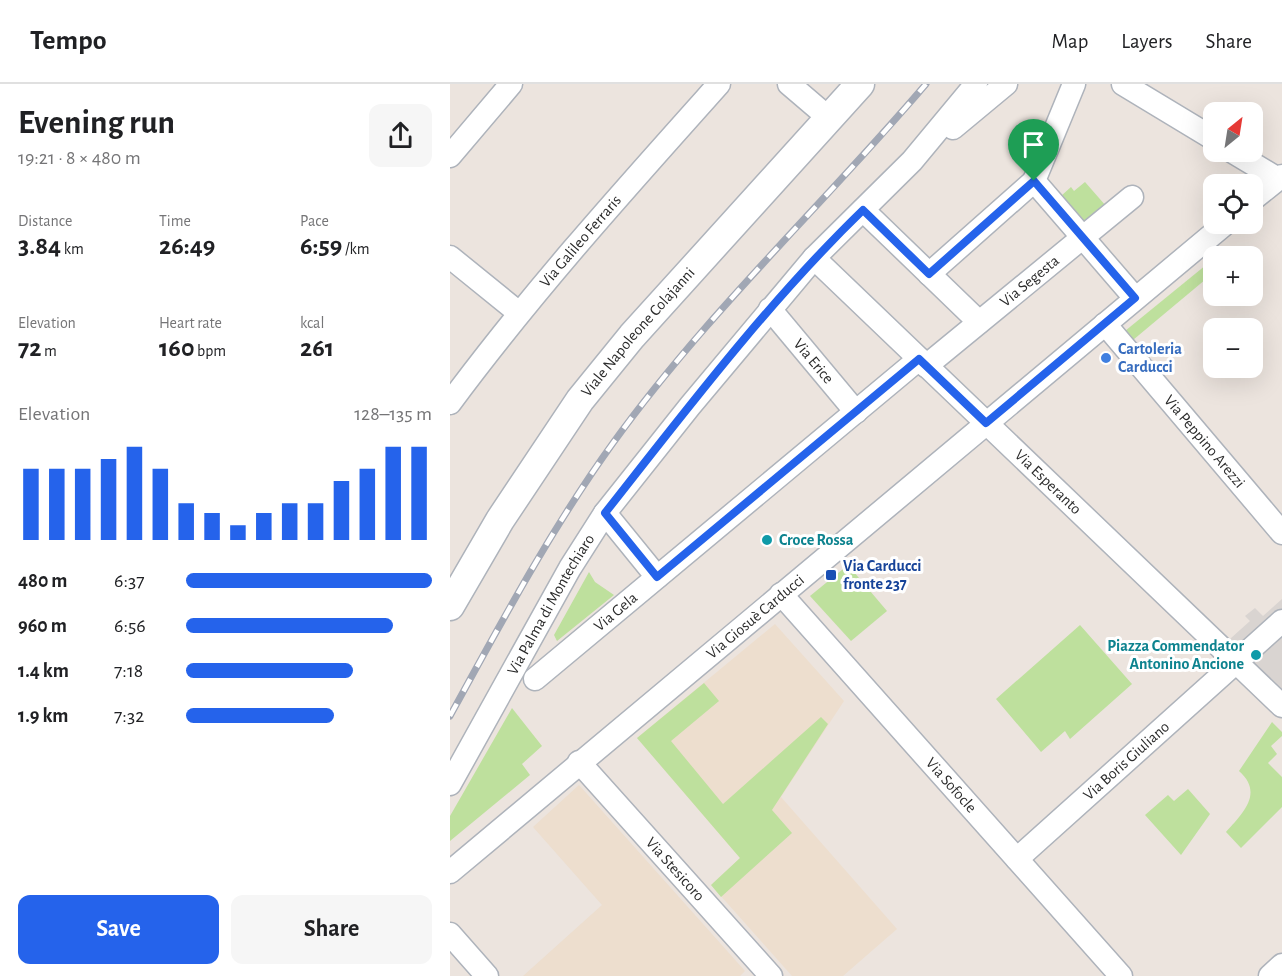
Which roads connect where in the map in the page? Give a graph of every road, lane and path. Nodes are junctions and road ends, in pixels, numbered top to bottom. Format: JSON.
{"nodes":[{"id":1,"x":511,"y":84,"type":"edge"},
{"id":2,"x":719,"y":84,"type":"edge"},
{"id":3,"x":789,"y":84,"type":"edge"},
{"id":4,"x":860,"y":84,"type":"edge"},
{"id":5,"x":976,"y":84,"type":"edge"},
{"id":6,"x":1006,"y":84,"type":"edge"},
{"id":7,"x":1074,"y":84,"type":"edge"},
{"id":8,"x":1122,"y":84,"type":"edge"},
{"id":9,"x":830,"y":119,"type":"junction"},
{"id":10,"x":1203,"y":132,"type":"edge"},
{"id":11,"x":450,"y":156,"type":"edge"},
{"id":12,"x":912,"y":161,"type":"junction"},
{"id":13,"x":1252,"y":162,"type":"edge"},
{"id":14,"x":1280,"y":177,"type":"edge"},
{"id":15,"x":1034,"y":181,"type":"junction"},
{"id":16,"x":1263,"y":191,"type":"edge"},
{"id":17,"x":1132,"y":197,"type":"dead end"},
{"id":18,"x":863,"y":210,"type":"junction"},
{"id":19,"x":1213,"y":234,"type":"edge"},
{"id":20,"x":1082,"y":237,"type":"junction"},
{"id":21,"x":450,"y":257,"type":"edge"},
{"id":22,"x":814,"y":258,"type":"junction"},
{"id":23,"x":929,"y":274,"type":"junction"},
{"id":24,"x":1135,"y":298,"type":"junction"},
{"id":25,"x":770,"y":309,"type":"junction"},
{"id":26,"x":519,"y":313,"type":"junction"},
{"id":27,"x":979,"y":322,"type":"junction"},
{"id":28,"x":1105,"y":324,"type":"junction"},
{"id":29,"x":922,"y":363,"type":"junction"},
{"id":30,"x":450,"y":404,"type":"edge"},
{"id":31,"x":856,"y":412,"type":"junction"},
{"id":32,"x":986,"y":423,"type":"junction"},
{"id":33,"x":605,"y":513,"type":"junction"},
{"id":34,"x":1282,"y":533,"type":"edge"},
{"id":35,"x":657,"y":577,"type":"junction"},
{"id":36,"x":781,"y":594,"type":"junction"},
{"id":37,"x":450,"y":606,"type":"edge"},
{"id":38,"x":1282,"y":621,"type":"edge"},
{"id":39,"x":1238,"y":664,"type":"junction"},
{"id":40,"x":535,"y":680,"type":"dead end"},
{"id":41,"x":1282,"y":706,"type":"edge"},
{"id":42,"x":579,"y":762,"type":"junction"},
{"id":43,"x":450,"y":784,"type":"edge"},
{"id":44,"x":1017,"y":859,"type":"junction"},
{"id":45,"x":450,"y":872,"type":"edge"},
{"id":46,"x":450,"y":934,"type":"edge"},
{"id":47,"x":1282,"y":965,"type":"edge"},
{"id":48,"x":487,"y":976,"type":"edge"},
{"id":49,"x":771,"y":976,"type":"edge"},
{"id":50,"x":1121,"y":976,"type":"edge"},
{"id":51,"x":1270,"y":976,"type":"edge"}],
"edges":[{"from":1,"to":11,"type":"street"},
{"from":2,"to":26,"type":"street","name":"Via Galileo Ferraris"},
{"from":3,"to":9,"type":"street"},
{"from":4,"to":9,"type":"street","name":"Viale Napoleone Colajanni"},
{"from":5,"to":12,"type":"street","name":"Via Palma di Montechiaro"},
{"from":6,"to":12,"type":"street"},
{"from":7,"to":15,"type":"street"},
{"from":8,"to":10,"type":"street"},
{"from":9,"to":37,"type":"street","name":"Viale Napoleone Colajanni"},
{"from":12,"to":18,"type":"street","name":"Via Palma di Montechiaro"},
{"from":13,"to":14,"type":"street"},
{"from":14,"to":16,"type":"street"},
{"from":15,"to":20,"type":"street"},
{"from":15,"to":23,"type":"street"},
{"from":17,"to":20,"type":"street","name":"Via Segesta"},
{"from":18,"to":22,"type":"street","name":"Via Palma di Montechiaro"},
{"from":18,"to":23,"type":"street"},
{"from":19,"to":24,"type":"street","name":"Via Giosuè Carducci"},
{"from":20,"to":24,"type":"street"},
{"from":20,"to":27,"type":"street","name":"Via Segesta"},
{"from":21,"to":26,"type":"street"},
{"from":22,"to":25,"type":"street","name":"Via Palma di Montechiaro"},
{"from":22,"to":29,"type":"street","name":"Via Esperanto"},
{"from":23,"to":27,"type":"street"},
{"from":24,"to":28,"type":"street","name":"Via Giosuè Carducci"},
{"from":25,"to":31,"type":"street","name":"Via Erice"},
{"from":25,"to":33,"type":"street","name":"Via Palma di Montechiaro"},
{"from":26,"to":30,"type":"street","name":"Via Galileo Ferraris"},
{"from":27,"to":29,"type":"street","name":"Via Segesta"},
{"from":28,"to":32,"type":"street","name":"Via Giosuè Carducci"},
{"from":28,"to":34,"type":"street","name":"Via Peppino Arezzi"},
{"from":29,"to":31,"type":"street","name":"Via Gela"},
{"from":29,"to":32,"type":"street","name":"Via Esperanto"},
{"from":31,"to":35,"type":"street","name":"Via Gela"},
{"from":32,"to":36,"type":"street","name":"Via Giosuè Carducci"},
{"from":32,"to":39,"type":"street","name":"Via Esperanto"},
{"from":33,"to":35,"type":"street"},
{"from":33,"to":43,"type":"street","name":"Via Palma di Montechiaro"},
{"from":35,"to":40,"type":"street","name":"Via Gela"},
{"from":36,"to":42,"type":"street","name":"Via Giosuè Carducci"},
{"from":36,"to":44,"type":"street","name":"Via Sofocle"},
{"from":38,"to":39,"type":"street","name":"Via Boris Giuliano"},
{"from":39,"to":41,"type":"street","name":"Via Esperanto"},
{"from":39,"to":44,"type":"street","name":"Via Boris Giuliano"},
{"from":42,"to":45,"type":"street","name":"Via Giosuè Carducci"},
{"from":42,"to":49,"type":"street","name":"Via Stesicoro"},
{"from":44,"to":50,"type":"street","name":"Via Sofocle"},
{"from":46,"to":48,"type":"street"},
{"from":47,"to":51,"type":"street"}]}
